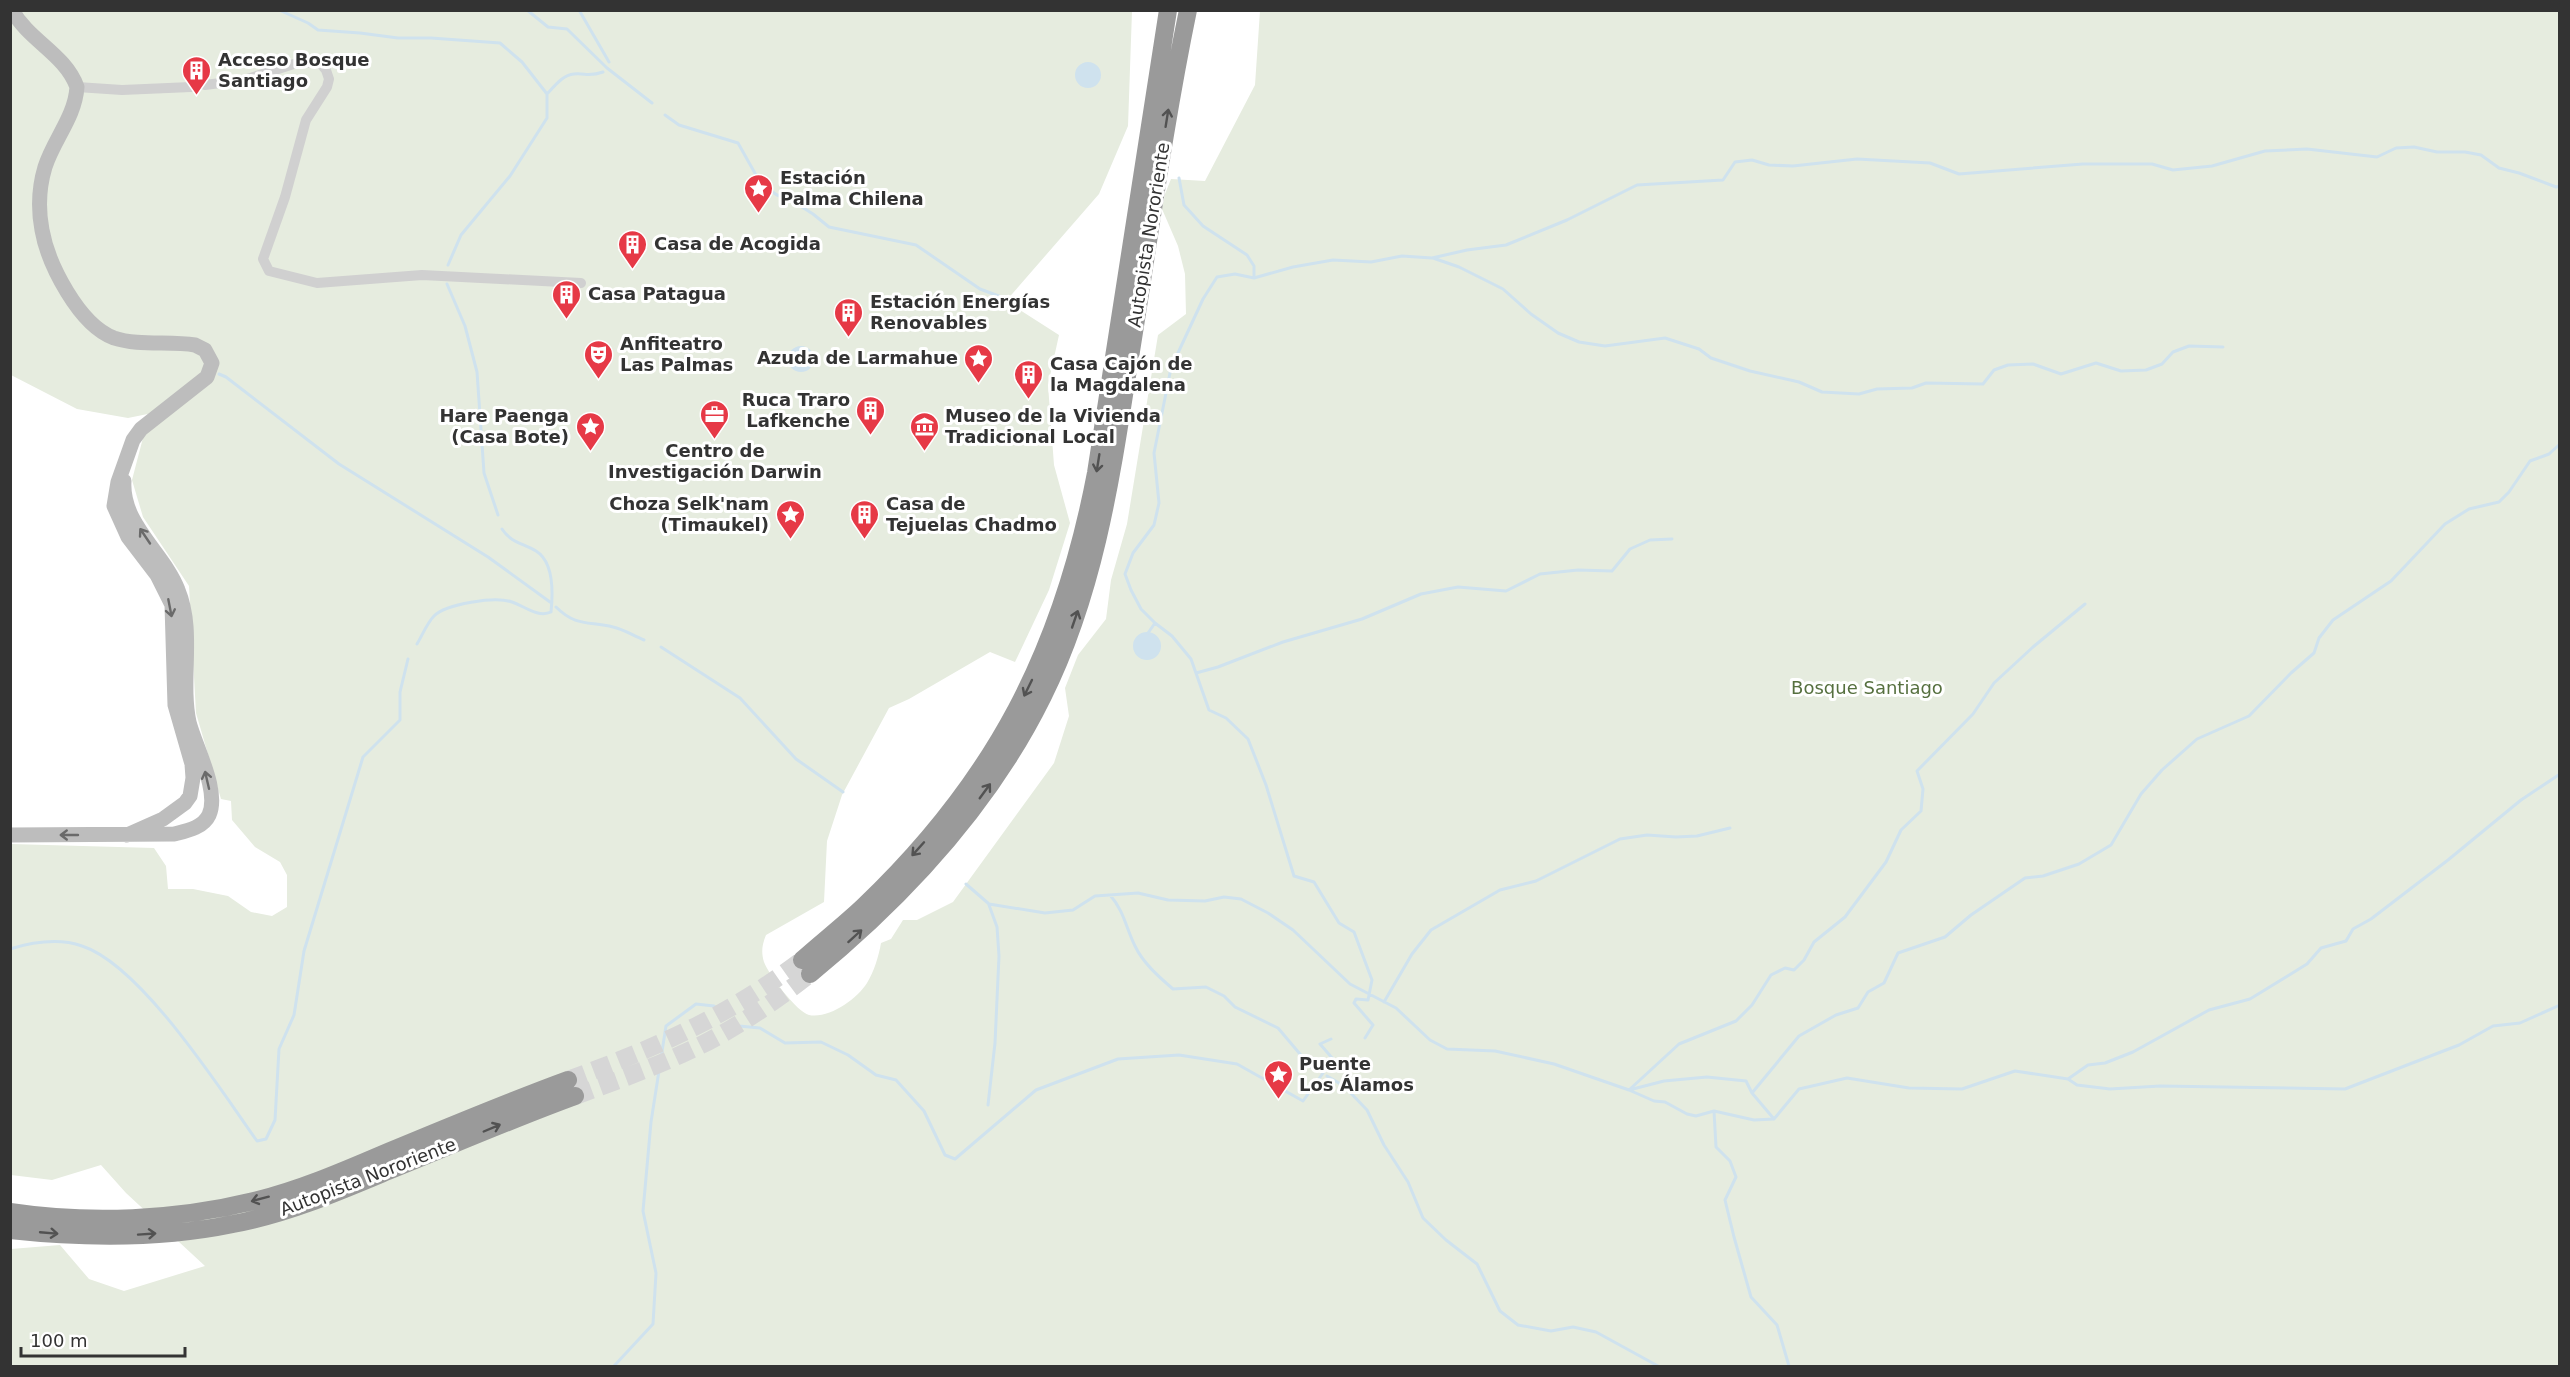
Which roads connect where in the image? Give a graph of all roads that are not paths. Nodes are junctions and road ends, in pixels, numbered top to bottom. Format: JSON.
{"nodes":[{"id":1,"x":12,"y":10,"type":"edge"},
{"id":2,"x":1168,"y":10,"type":"edge"},
{"id":3,"x":1188,"y":10,"type":"edge"},
{"id":4,"x":205,"y":85,"type":"dead end"},
{"id":5,"x":77,"y":87,"type":"junction"},
{"id":6,"x":190,"y":87,"type":"dead end"},
{"id":7,"x":581,"y":283,"type":"dead end"},
{"id":8,"x":125,"y":462,"type":"junction"},
{"id":9,"x":185,"y":803,"type":"junction"},
{"id":10,"x":209,"y":816,"type":"junction"},
{"id":11,"x":10,"y":835,"type":"edge"},
{"id":12,"x":127,"y":835,"type":"junction"},
{"id":13,"x":571,"y":1088,"type":"tunnel mouth"},
{"id":14,"x":10,"y":1212,"type":"edge"},
{"id":15,"x":87,"y":1227,"type":"junction"},
{"id":16,"x":10,"y":1230,"type":"edge"}],
"edges":[{"from":1,"to":5,"type":"street"},
{"from":2,"to":3,"type":"highway","name":"Autopista Nororiente","one_way":true},
{"from":4,"to":7,"type":"street"},
{"from":5,"to":6,"type":"street"},
{"from":5,"to":8,"type":"street"},
{"from":8,"to":9,"type":"street","one_way":true},
{"from":10,"to":8,"type":"street","one_way":true},
{"from":9,"to":10,"type":"street"},
{"from":9,"to":12,"type":"street"},
{"from":10,"to":12,"type":"street"},
{"from":12,"to":11,"type":"street","one_way":true},
{"from":13,"to":15,"type":"highway","name":"Autopista Nororiente"},
{"from":14,"to":15,"type":"highway","name":"Autopista Nororiente"},
{"from":16,"to":15,"type":"highway","name":"Autopista Nororiente","one_way":true}]}
